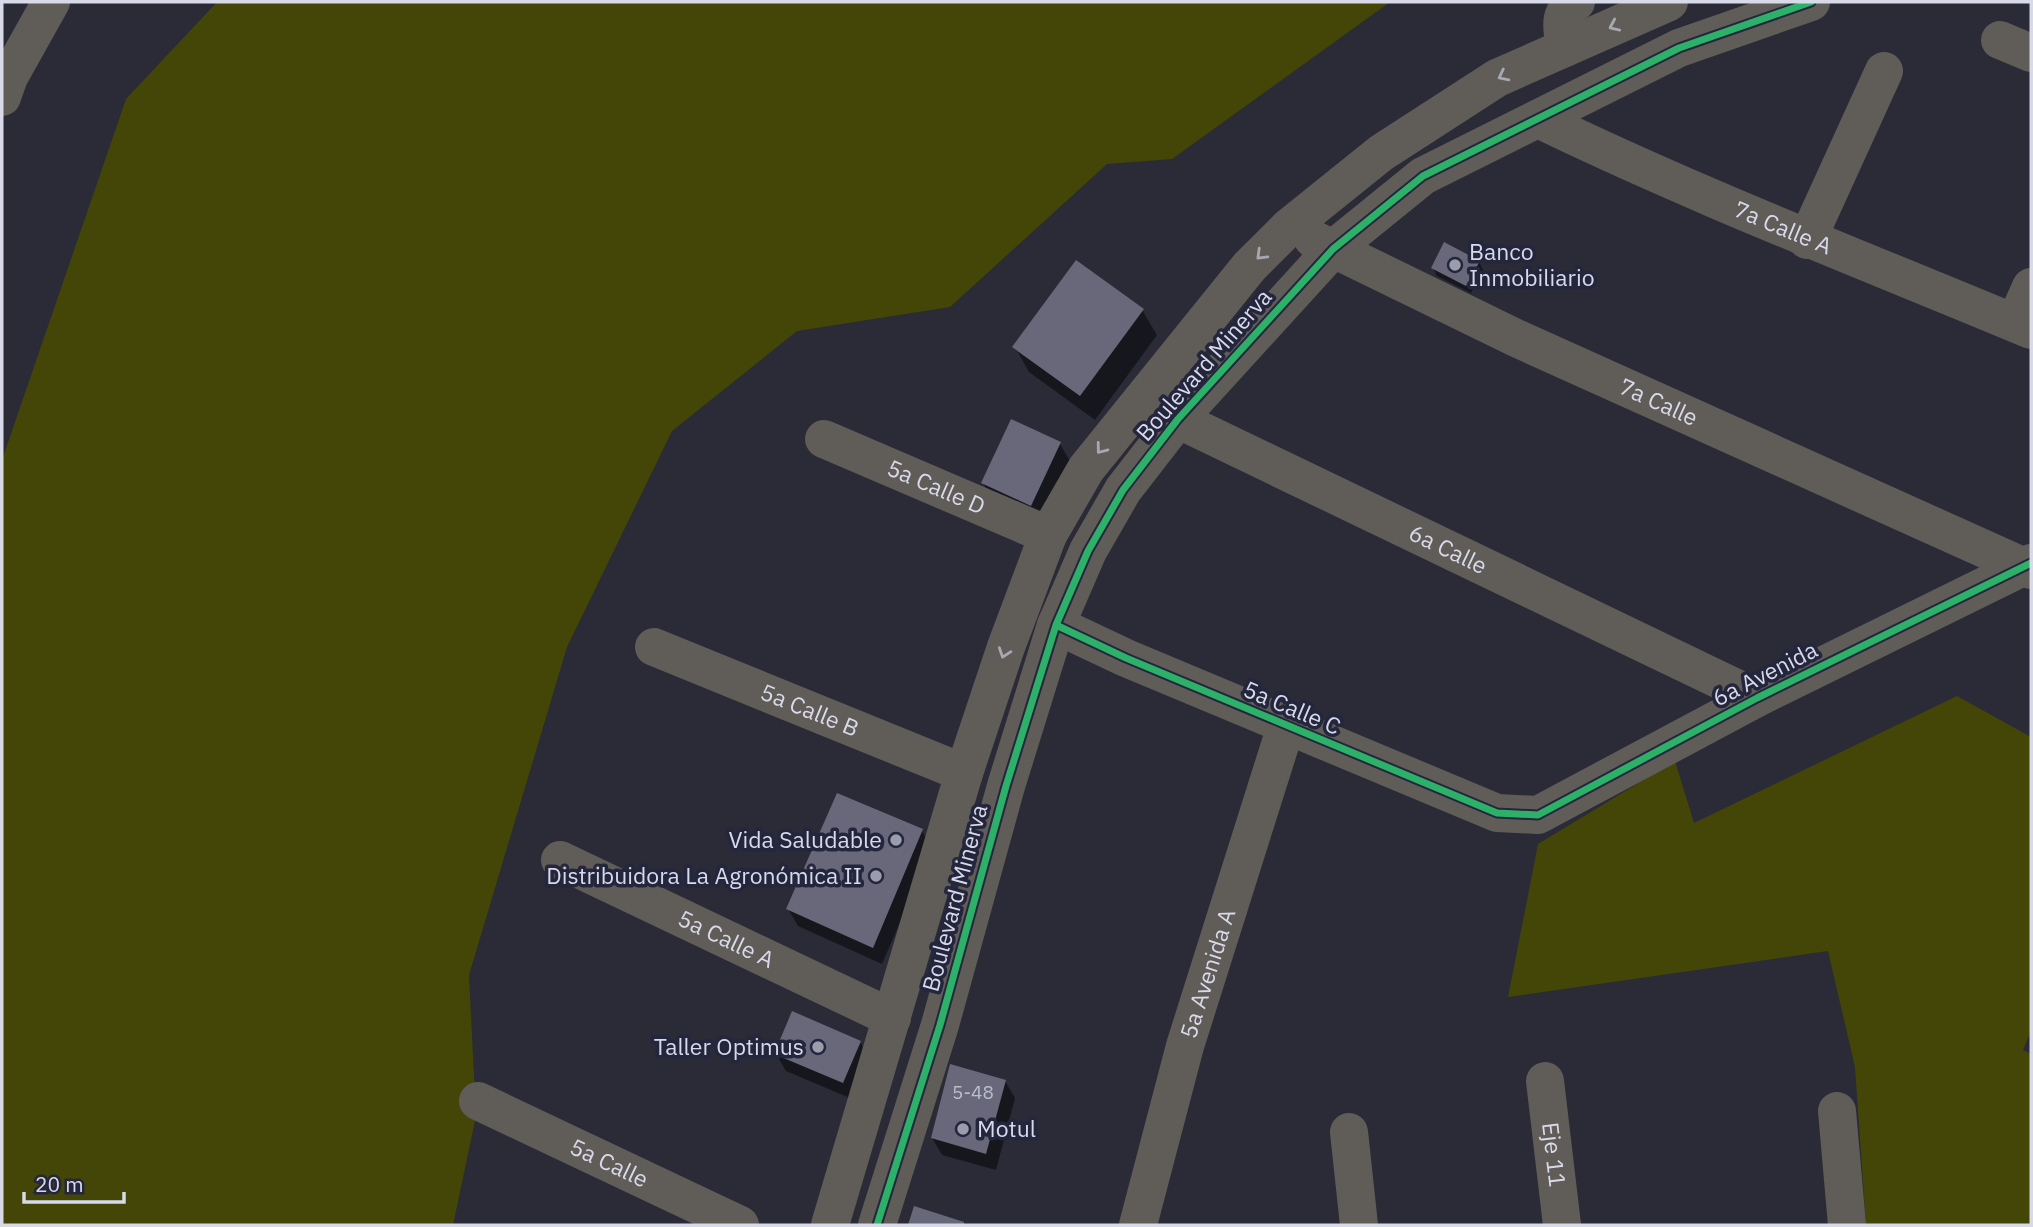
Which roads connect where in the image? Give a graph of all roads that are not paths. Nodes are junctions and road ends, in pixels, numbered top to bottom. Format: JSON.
{"nodes":[{"id":1,"x":51,"y":2,"type":"edge"},
{"id":2,"x":1576,"y":2,"type":"edge"},
{"id":3,"x":1811,"y":2,"type":"edge"},
{"id":4,"x":1664,"y":3,"type":"edge"},
{"id":5,"x":1565,"y":48,"type":"junction"},
{"id":6,"x":1679,"y":48,"type":"junction"},
{"id":7,"x":1884,"y":71,"type":"dead end"},
{"id":8,"x":2,"y":97,"type":"edge"},
{"id":9,"x":1538,"y":119,"type":"junction"},
{"id":10,"x":1289,"y":227,"type":"junction"},
{"id":11,"x":1807,"y":240,"type":"junction"},
{"id":12,"x":1334,"y":249,"type":"junction"},
{"id":13,"x":2031,"y":287,"type":"edge"},
{"id":14,"x":2023,"y":326,"type":"edge"},
{"id":15,"x":1138,"y":401,"type":"junction"},
{"id":16,"x":1178,"y":419,"type":"junction"},
{"id":17,"x":824,"y":439,"type":"dead end"},
{"id":18,"x":1048,"y":535,"type":"junction"},
{"id":19,"x":2029,"y":567,"type":"edge"},
{"id":20,"x":1056,"y":625,"type":"junction"},
{"id":21,"x":654,"y":647,"type":"dead end"},
{"id":22,"x":1757,"y":698,"type":"junction"},
{"id":23,"x":1286,"y":726,"type":"junction"},
{"id":24,"x":964,"y":773,"type":"junction"},
{"id":25,"x":1517,"y":816,"type":"joint"},
{"id":26,"x":560,"y":860,"type":"dead end"},
{"id":27,"x":892,"y":1018,"type":"junction"},
{"id":28,"x":1545,"y":1082,"type":"dead end"},
{"id":29,"x":478,"y":1101,"type":"dead end"},
{"id":30,"x":1837,"y":1111,"type":"dead end"},
{"id":31,"x":1349,"y":1132,"type":"dead end"},
{"id":32,"x":740,"y":1225,"type":"edge"},
{"id":33,"x":830,"y":1225,"type":"edge"},
{"id":34,"x":877,"y":1225,"type":"edge"},
{"id":35,"x":1138,"y":1225,"type":"edge"},
{"id":36,"x":1359,"y":1225,"type":"edge"},
{"id":37,"x":1562,"y":1225,"type":"edge"},
{"id":38,"x":1847,"y":1225,"type":"edge"}],
"edges":[{"from":1,"to":8,"type":"street"},
{"from":2,"to":5,"type":"street"},
{"from":3,"to":6,"type":"street","name":"Boulevard Minerva"},
{"from":4,"to":5,"type":"street","name":"Boulevard Minerva","one_way":true},
{"from":4,"to":6,"type":"street"},
{"from":5,"to":10,"type":"street","name":"Boulevard Minerva","one_way":true},
{"from":6,"to":9,"type":"street","name":"Boulevard Minerva"},
{"from":7,"to":11,"type":"street"},
{"from":9,"to":11,"type":"street","name":"7a Calle A"},
{"from":9,"to":12,"type":"street","name":"Boulevard Minerva"},
{"from":10,"to":12,"type":"street","name":"7a Calle"},
{"from":10,"to":15,"type":"street","name":"Boulevard Minerva","one_way":true},
{"from":11,"to":14,"type":"street","name":"7a Calle A"},
{"from":12,"to":16,"type":"street","name":"Boulevard Minerva"},
{"from":12,"to":19,"type":"street","name":"7a Calle"},
{"from":13,"to":14,"type":"street"},
{"from":15,"to":16,"type":"street","name":"6a Calle"},
{"from":15,"to":18,"type":"street","name":"Boulevard Minerva","one_way":true},
{"from":16,"to":20,"type":"street","name":"Boulevard Minerva"},
{"from":16,"to":22,"type":"street","name":"6a Calle"},
{"from":17,"to":18,"type":"street","name":"5a Calle D"},
{"from":18,"to":24,"type":"street","name":"Boulevard Minerva","one_way":true},
{"from":19,"to":22,"type":"street","name":"6a Avenida"},
{"from":20,"to":23,"type":"street","name":"5a Calle C"},
{"from":20,"to":34,"type":"street","name":"Boulevard Minerva"},
{"from":21,"to":24,"type":"street","name":"5a Calle B"},
{"from":22,"to":25,"type":"street","name":"6a Avenida"},
{"from":23,"to":25,"type":"street","name":"5a Calle C"},
{"from":23,"to":35,"type":"street","name":"5a Avenida A"},
{"from":24,"to":27,"type":"street","name":"Boulevard Minerva"},
{"from":26,"to":27,"type":"street","name":"5a Calle A"},
{"from":27,"to":33,"type":"street","name":"Boulevard Minerva"},
{"from":28,"to":37,"type":"street","name":"Eje 11"},
{"from":29,"to":32,"type":"street","name":"5a Calle"},
{"from":30,"to":38,"type":"street"},
{"from":31,"to":36,"type":"street"}]}
